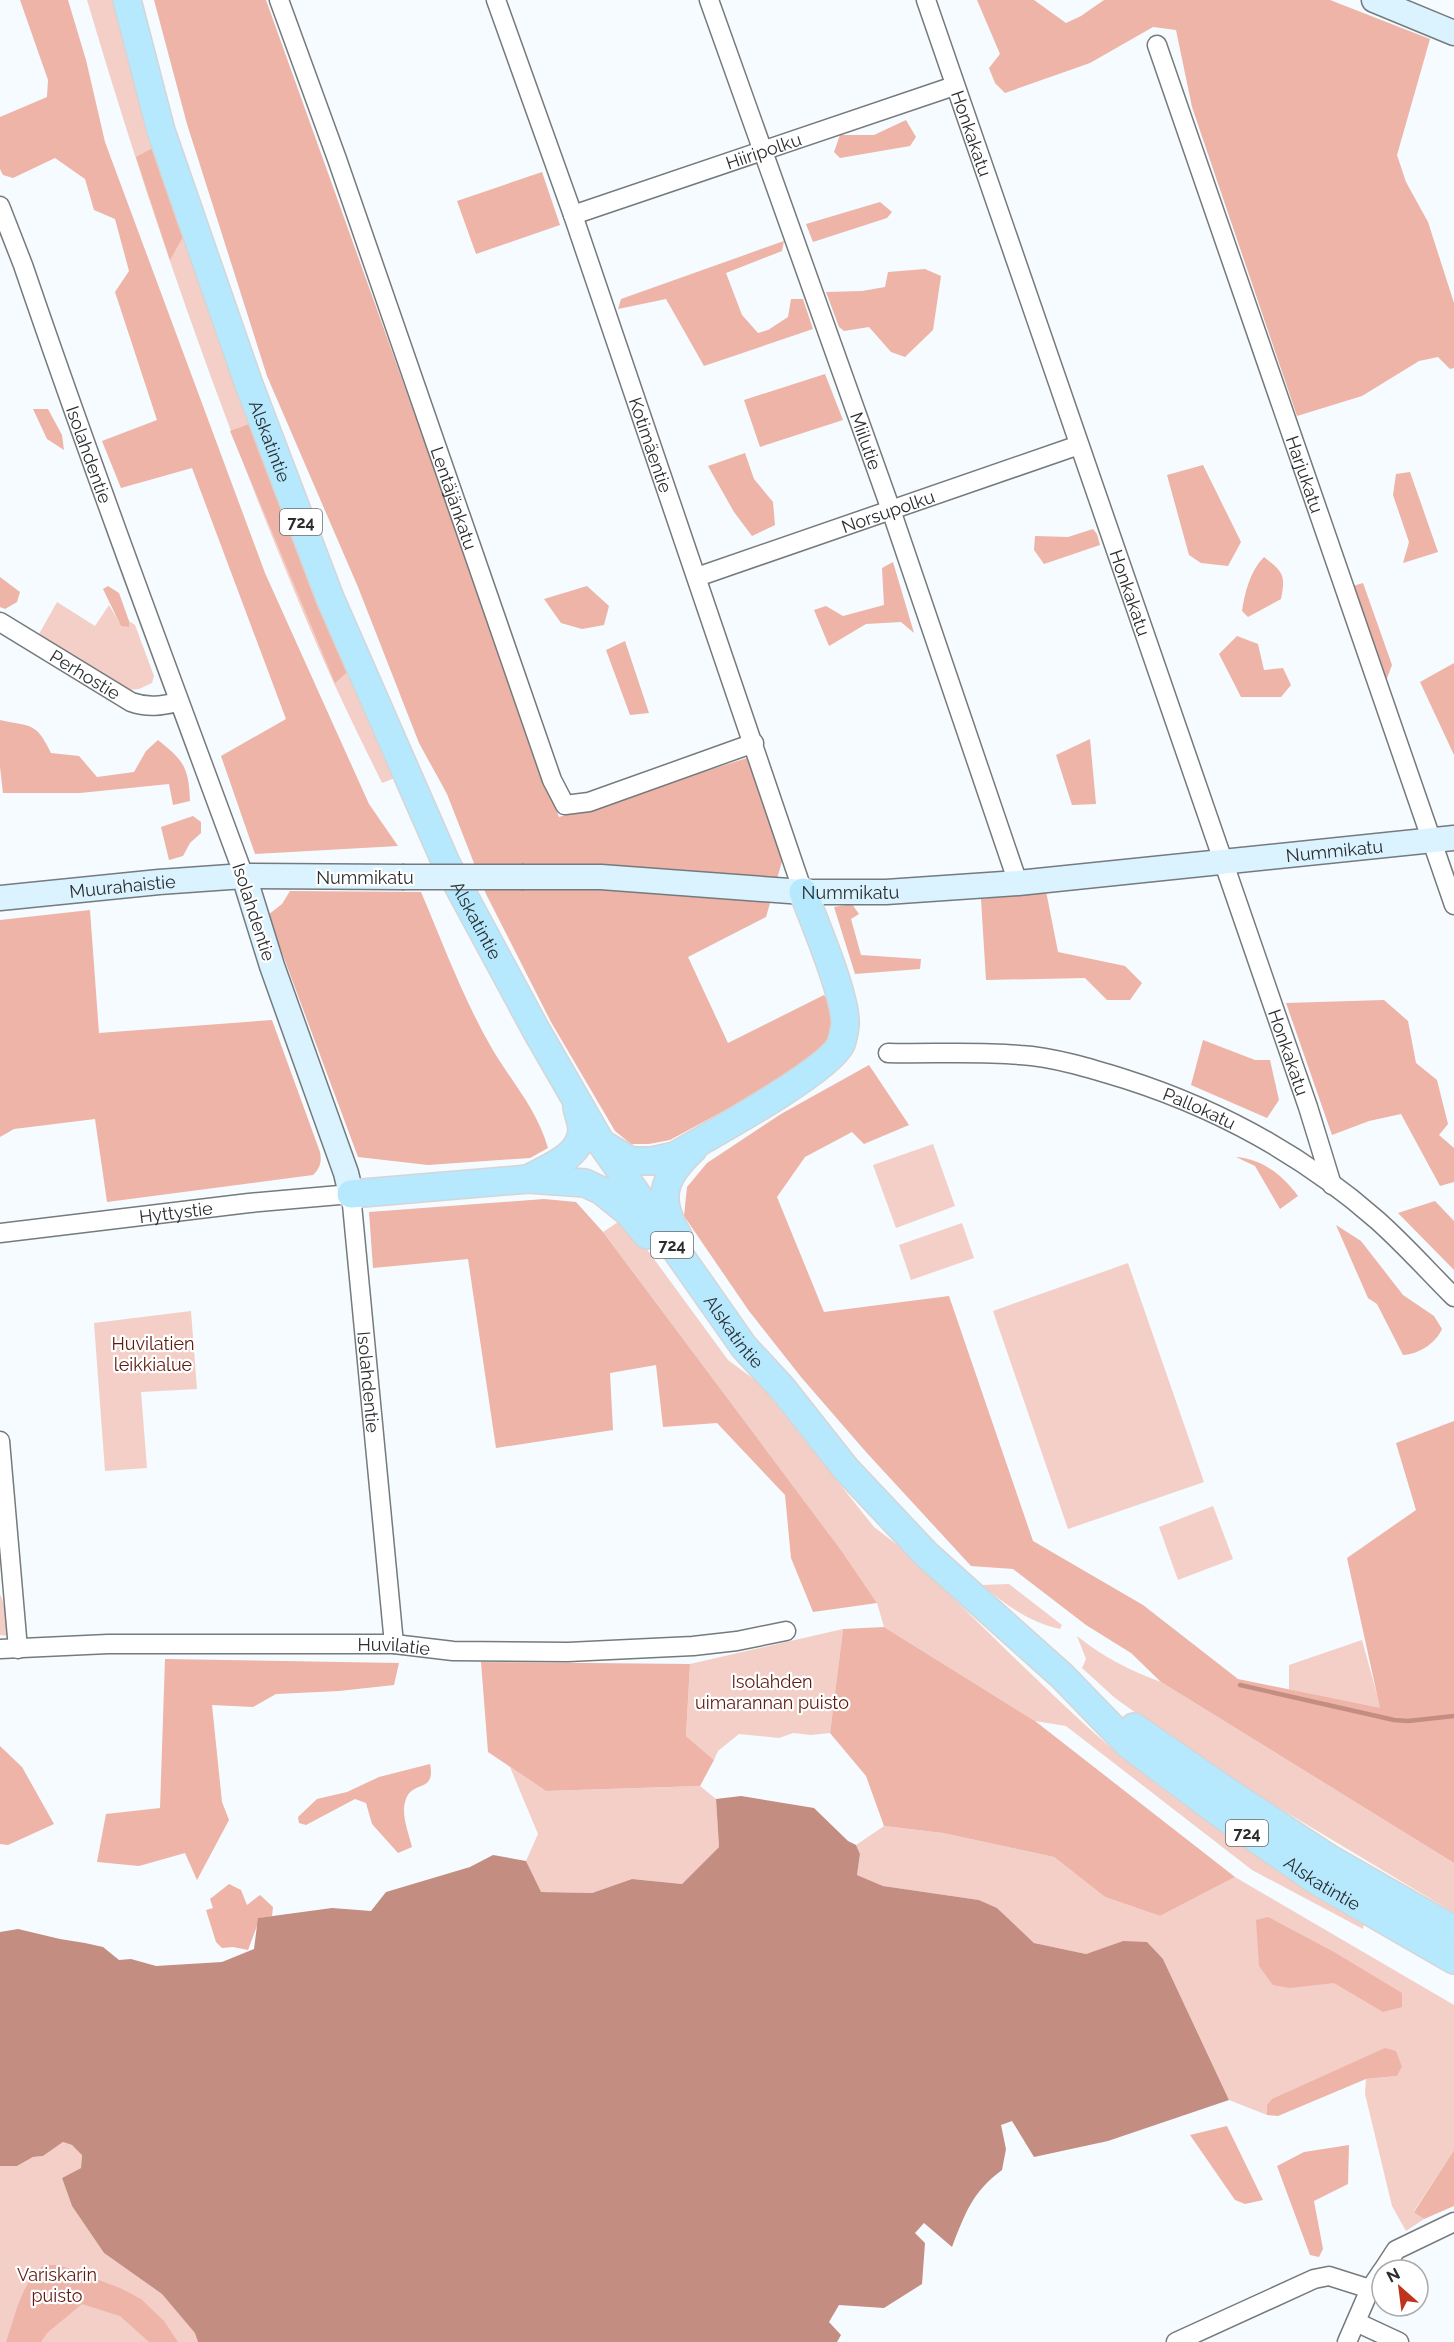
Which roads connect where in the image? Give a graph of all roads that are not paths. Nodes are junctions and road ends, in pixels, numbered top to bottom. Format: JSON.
{"nodes":[{"id":1,"x":279,"y":0,"type":"edge"},
{"id":2,"x":496,"y":0,"type":"edge"},
{"id":3,"x":709,"y":0,"type":"edge"},
{"id":4,"x":926,"y":0,"type":"edge"},
{"id":5,"x":1374,"y":0,"type":"edge"},
{"id":6,"x":130,"y":7,"type":"edge"},
{"id":7,"x":1454,"y":33,"type":"edge"},
{"id":8,"x":1157,"y":45,"type":"dead end"},
{"id":9,"x":954,"y":86,"type":"junction"},
{"id":10,"x":763,"y":151,"type":"junction"},
{"id":11,"x":0,"y":206,"type":"edge"},
{"id":12,"x":573,"y":215,"type":"junction"},
{"id":13,"x":1079,"y":445,"type":"junction"},
{"id":14,"x":891,"y":510,"type":"junction"},
{"id":15,"x":697,"y":577,"type":"junction"},
{"id":16,"x":0,"y":622,"type":"edge"},
{"id":17,"x":178,"y":702,"type":"junction"},
{"id":18,"x":754,"y":743,"type":"junction"},
{"id":19,"x":1443,"y":839,"type":"edge"},
{"id":20,"x":1224,"y":862,"type":"junction"},
{"id":21,"x":244,"y":876,"type":"junction"},
{"id":22,"x":1018,"y":883,"type":"junction"},
{"id":23,"x":803,"y":892,"type":"junction"},
{"id":24,"x":0,"y":898,"type":"edge"},
{"id":25,"x":1454,"y":905,"type":"edge"},
{"id":26,"x":888,"y":1053,"type":"dead end"},
{"id":27,"x":574,"y":1099,"type":"junction"},
{"id":28,"x":705,"y":1138,"type":"junction"},
{"id":29,"x":601,"y":1143,"type":"junction"},
{"id":30,"x":528,"y":1179,"type":"junction"},
{"id":31,"x":1332,"y":1185,"type":"junction"},
{"id":32,"x":351,"y":1194,"type":"junction"},
{"id":33,"x":0,"y":1233,"type":"edge"},
{"id":34,"x":1454,"y":1297,"type":"edge"},
{"id":35,"x":744,"y":1347,"type":"junction"},
{"id":36,"x":782,"y":1388,"type":"junction"},
{"id":37,"x":0,"y":1441,"type":"edge"},
{"id":38,"x":786,"y":1631,"type":"dead end"},
{"id":39,"x":394,"y":1644,"type":"junction"},
{"id":40,"x":9,"y":1649,"type":"edge"},
{"id":41,"x":1062,"y":1676,"type":"junction"},
{"id":42,"x":1454,"y":1930,"type":"edge"},
{"id":43,"x":1454,"y":1960,"type":"edge"},
{"id":44,"x":1454,"y":2222,"type":"edge"},
{"id":45,"x":1390,"y":2258,"type":"edge"},
{"id":46,"x":1370,"y":2289,"type":"joint"},
{"id":47,"x":1356,"y":2322,"type":"junction"},
{"id":48,"x":1176,"y":2342,"type":"edge"},
{"id":49,"x":1347,"y":2342,"type":"edge"},
{"id":50,"x":1399,"y":2342,"type":"edge"}],
"edges":[{"from":1,"to":18,"type":"street","name":"Lentäjänkatu"},
{"from":2,"to":12,"type":"street","name":"Kotimäentie"},
{"from":3,"to":10,"type":"street","name":"Miilutie"},
{"from":4,"to":9,"type":"street","name":"Honkakatu"},
{"from":5,"to":7,"type":"street"},
{"from":6,"to":27,"type":"main road","name":"Alskatintie","number":"724"},
{"from":8,"to":19,"type":"street","name":"Harjukatu"},
{"from":9,"to":10,"type":"street","name":"Hiiripolku"},
{"from":9,"to":13,"type":"street","name":"Honkakatu"},
{"from":10,"to":12,"type":"street","name":"Hiiripolku"},
{"from":10,"to":14,"type":"street","name":"Miilutie"},
{"from":11,"to":17,"type":"street","name":"Isolahdentie"},
{"from":12,"to":15,"type":"street","name":"Kotimäentie"},
{"from":13,"to":14,"type":"street","name":"Norsupolku"},
{"from":13,"to":20,"type":"street","name":"Honkakatu"},
{"from":14,"to":15,"type":"street","name":"Norsupolku"},
{"from":14,"to":22,"type":"street","name":"Miilutie"},
{"from":15,"to":18,"type":"street","name":"Kotimäentie"},
{"from":16,"to":17,"type":"street","name":"Perhostie"},
{"from":17,"to":21,"type":"street","name":"Isolahdentie"},
{"from":18,"to":23,"type":"street","name":"Kotimäentie"},
{"from":19,"to":20,"type":"street","name":"Nummikatu"},
{"from":19,"to":25,"type":"street","name":"Harjukatu"},
{"from":20,"to":22,"type":"street","name":"Nummikatu"},
{"from":20,"to":31,"type":"street","name":"Honkakatu"},
{"from":21,"to":23,"type":"street","name":"Nummikatu","bridge":true},
{"from":21,"to":24,"type":"street","name":"Muurahaistie"},
{"from":21,"to":32,"type":"street","name":"Isolahdentie"},
{"from":22,"to":23,"type":"street","name":"Nummikatu"},
{"from":23,"to":28,"type":"main road"},
{"from":26,"to":31,"type":"street","name":"Pallokatu"},
{"from":27,"to":29,"type":"main road","name":"Alskatintie","number":"724"},
{"from":27,"to":30,"type":"main road"},
{"from":28,"to":29,"type":"main road"},
{"from":28,"to":36,"type":"main road"},
{"from":29,"to":35,"type":"main road","name":"Alskatintie","number":"724"},
{"from":30,"to":32,"type":"main road"},
{"from":30,"to":35,"type":"main road"},
{"from":31,"to":34,"type":"street","name":"Pallokatu"},
{"from":32,"to":33,"type":"street","name":"Hyttystie"},
{"from":32,"to":39,"type":"street","name":"Isolahdentie"},
{"from":35,"to":36,"type":"main road","name":"Alskatintie","number":"724"},
{"from":36,"to":41,"type":"main road","name":"Alskatintie","number":"724"},
{"from":37,"to":40,"type":"street"},
{"from":38,"to":39,"type":"street","name":"Huvilatie"},
{"from":39,"to":40,"type":"street","name":"Huvilatie"},
{"from":41,"to":42,"type":"main road","name":"Alskatintie","number":"724"},
{"from":41,"to":43,"type":"main road","name":"Alskatintie","number":"724"},
{"from":44,"to":45,"type":"street"},
{"from":46,"to":47,"type":"street"},
{"from":46,"to":48,"type":"street"},
{"from":47,"to":49,"type":"street"},
{"from":47,"to":50,"type":"street"}]}
